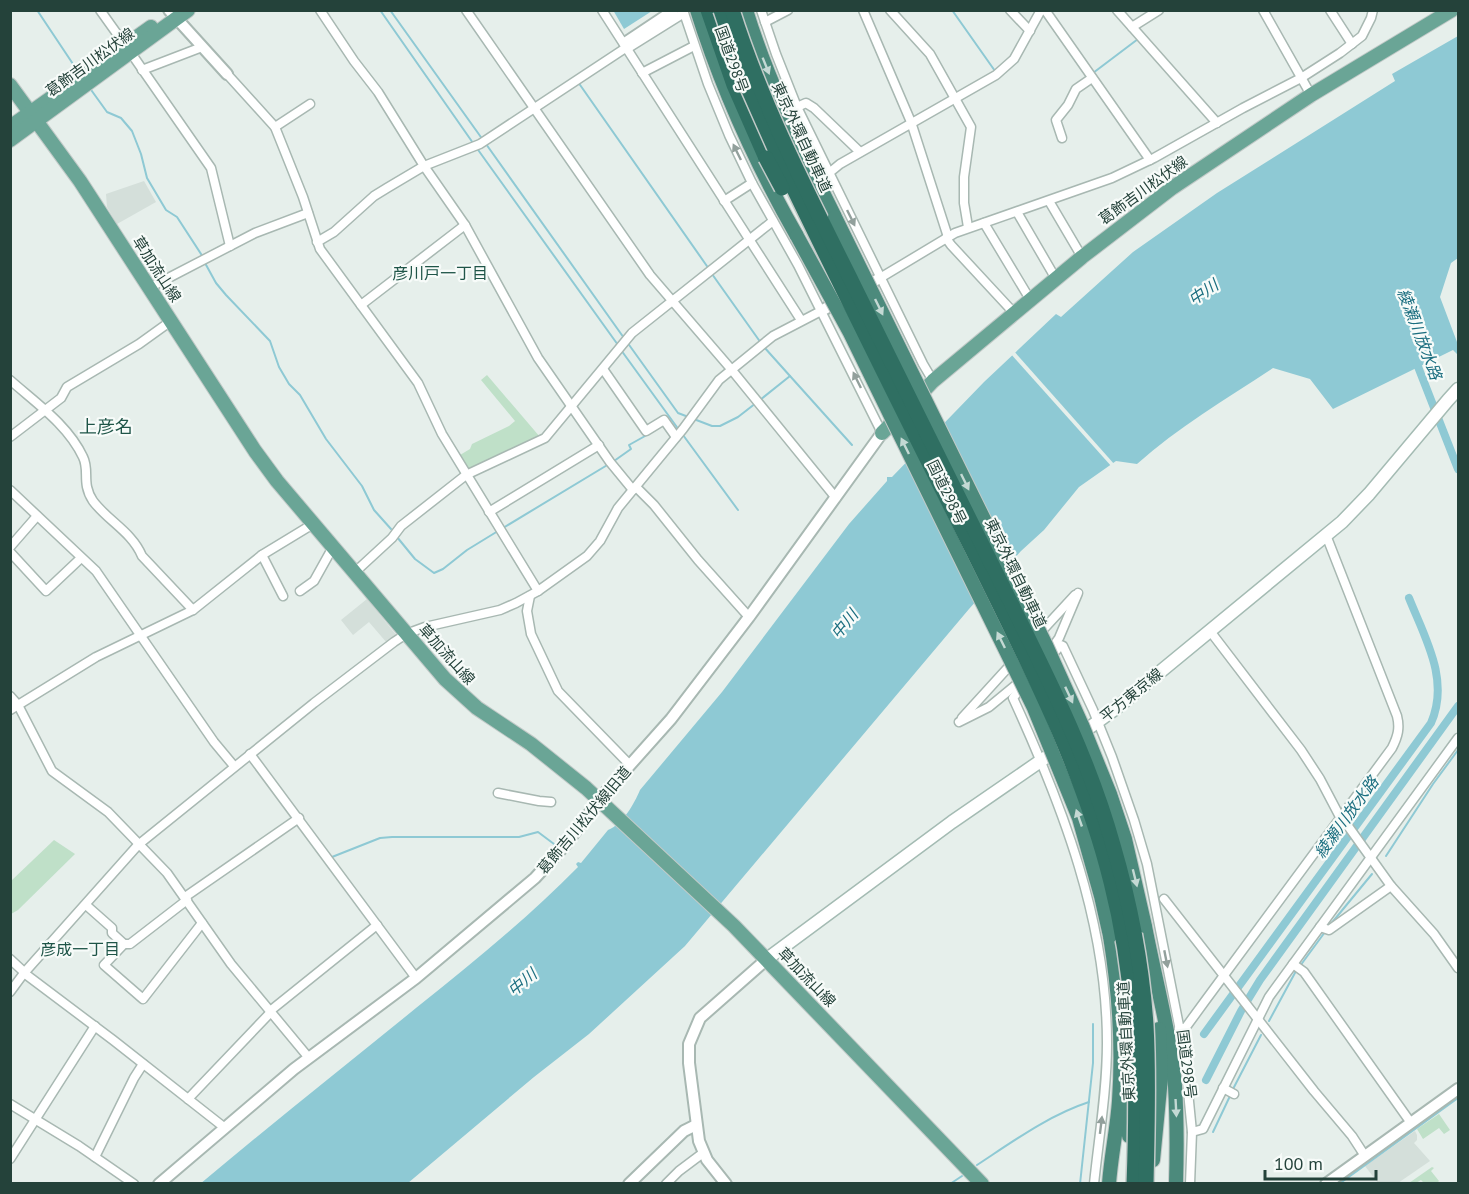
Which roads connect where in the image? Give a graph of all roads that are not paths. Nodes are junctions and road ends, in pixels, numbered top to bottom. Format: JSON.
{"nodes":[{"id":1,"x":100,"y":10,"type":"edge"},
{"id":2,"x":189,"y":10,"type":"edge"},
{"id":3,"x":320,"y":10,"type":"edge"},
{"id":4,"x":465,"y":10,"type":"edge"},
{"id":5,"x":602,"y":10,"type":"edge"},
{"id":6,"x":708,"y":10,"type":"edge"},
{"id":7,"x":721,"y":10,"type":"edge"},
{"id":8,"x":732,"y":10,"type":"edge"},
{"id":9,"x":746,"y":10,"type":"edge"},
{"id":10,"x":761,"y":10,"type":"edge"},
{"id":11,"x":788,"y":10,"type":"edge"},
{"id":12,"x":863,"y":10,"type":"edge"},
{"id":13,"x":890,"y":10,"type":"edge"},
{"id":14,"x":1010,"y":10,"type":"edge"},
{"id":15,"x":1043,"y":10,"type":"edge"},
{"id":16,"x":1117,"y":10,"type":"edge"},
{"id":17,"x":1159,"y":10,"type":"edge"},
{"id":18,"x":1263,"y":10,"type":"edge"},
{"id":19,"x":1330,"y":10,"type":"edge"},
{"id":20,"x":1373,"y":10,"type":"edge"},
{"id":21,"x":1452,"y":10,"type":"edge"},
{"id":22,"x":684,"y":11,"type":"edge"},
{"id":23,"x":173,"y":13,"type":"edge"},
{"id":24,"x":765,"y":22,"type":"junction"},
{"id":25,"x":1132,"y":27,"type":"junction"},
{"id":26,"x":1030,"y":31,"type":"junction"},
{"id":27,"x":1352,"y":44,"type":"junction"},
{"id":28,"x":626,"y":46,"type":"junction"},
{"id":29,"x":694,"y":46,"type":"junction"},
{"id":30,"x":202,"y":47,"type":"junction"},
{"id":31,"x":128,"y":49,"type":"junction"},
{"id":32,"x":142,"y":70,"type":"junction"},
{"id":33,"x":642,"y":73,"type":"junction"},
{"id":34,"x":227,"y":74,"type":"joint"},
{"id":35,"x":1092,"y":78,"type":"junction"},
{"id":36,"x":1301,"y":78,"type":"junction"},
{"id":37,"x":10,"y":85,"type":"edge"},
{"id":38,"x":1311,"y":96,"type":"junction"},
{"id":39,"x":955,"y":98,"type":"junction"},
{"id":40,"x":310,"y":104,"type":"dead end"},
{"id":41,"x":798,"y":107,"type":"junction"},
{"id":42,"x":535,"y":109,"type":"junction"},
{"id":43,"x":33,"y":116,"type":"junction"},
{"id":44,"x":911,"y":122,"type":"junction"},
{"id":45,"x":1217,"y":123,"type":"junction"},
{"id":46,"x":10,"y":127,"type":"edge"},
{"id":47,"x":275,"y":127,"type":"junction"},
{"id":48,"x":1062,"y":138,"type":"dead end"},
{"id":49,"x":10,"y":140,"type":"edge"},
{"id":50,"x":860,"y":152,"type":"junction"},
{"id":51,"x":1150,"y":160,"type":"junction"},
{"id":52,"x":424,"y":166,"type":"junction"},
{"id":53,"x":829,"y":173,"type":"junction"},
{"id":54,"x":752,"y":183,"type":"junction"},
{"id":55,"x":724,"y":201,"type":"junction"},
{"id":56,"x":1049,"y":201,"type":"junction"},
{"id":57,"x":1017,"y":212,"type":"junction"},
{"id":58,"x":308,"y":213,"type":"junction"},
{"id":59,"x":773,"y":221,"type":"junction"},
{"id":60,"x":984,"y":223,"type":"junction"},
{"id":61,"x":465,"y":225,"type":"junction"},
{"id":62,"x":968,"y":227,"type":"junction"},
{"id":63,"x":947,"y":237,"type":"junction"},
{"id":64,"x":749,"y":240,"type":"junction"},
{"id":65,"x":317,"y":242,"type":"junction"},
{"id":66,"x":230,"y":246,"type":"junction"},
{"id":67,"x":1082,"y":257,"type":"junction"},
{"id":68,"x":880,"y":278,"type":"junction"},
{"id":69,"x":1056,"y":279,"type":"junction"},
{"id":70,"x":149,"y":288,"type":"junction"},
{"id":71,"x":672,"y":300,"type":"junction"},
{"id":72,"x":1031,"y":301,"type":"junction"},
{"id":73,"x":360,"y":305,"type":"junction"},
{"id":74,"x":853,"y":310,"type":"junction"},
{"id":75,"x":821,"y":311,"type":"junction"},
{"id":76,"x":1015,"y":314,"type":"junction"},
{"id":77,"x":801,"y":320,"type":"junction"},
{"id":78,"x":171,"y":321,"type":"junction"},
{"id":79,"x":603,"y":369,"type":"junction"},
{"id":80,"x":731,"y":369,"type":"junction"},
{"id":81,"x":10,"y":380,"type":"edge"},
{"id":82,"x":933,"y":381,"type":"junction"},
{"id":83,"x":1458,"y":389,"type":"edge"},
{"id":84,"x":572,"y":405,"type":"junction"},
{"id":85,"x":45,"y":411,"type":"junction"},
{"id":86,"x":882,"y":433,"type":"junction"},
{"id":87,"x":10,"y":437,"type":"edge"},
{"id":88,"x":676,"y":437,"type":"junction"},
{"id":89,"x":599,"y":445,"type":"junction"},
{"id":90,"x":466,"y":476,"type":"junction"},
{"id":91,"x":635,"y":488,"type":"junction"},
{"id":92,"x":10,"y":490,"type":"edge"},
{"id":93,"x":836,"y":498,"type":"junction"},
{"id":94,"x":489,"y":512,"type":"junction"},
{"id":95,"x":37,"y":516,"type":"junction"},
{"id":96,"x":313,"y":524,"type":"junction"},
{"id":97,"x":1326,"y":535,"type":"junction"},
{"id":98,"x":10,"y":547,"type":"edge"},
{"id":99,"x":333,"y":547,"type":"junction"},
{"id":100,"x":10,"y":552,"type":"edge"},
{"id":101,"x":262,"y":555,"type":"junction"},
{"id":102,"x":81,"y":558,"type":"junction"},
{"id":103,"x":354,"y":573,"type":"junction"},
{"id":104,"x":300,"y":591,"type":"dead end"},
{"id":105,"x":534,"y":593,"type":"junction"},
{"id":106,"x":282,"y":596,"type":"dead end"},
{"id":107,"x":193,"y":610,"type":"junction"},
{"id":108,"x":749,"y":616,"type":"junction"},
{"id":109,"x":1210,"y":631,"type":"junction"},
{"id":110,"x":406,"y":634,"type":"junction"},
{"id":111,"x":141,"y":635,"type":"junction"},
{"id":112,"x":1036,"y":672,"type":"junction"},
{"id":113,"x":10,"y":696,"type":"edge"},
{"id":114,"x":14,"y":707,"type":"edge"},
{"id":115,"x":1098,"y":721,"type":"junction"},
{"id":116,"x":1457,"y":744,"type":"edge"},
{"id":117,"x":250,"y":754,"type":"junction"},
{"id":118,"x":1042,"y":761,"type":"junction"},
{"id":119,"x":630,"y":765,"type":"junction"},
{"id":120,"x":234,"y":766,"type":"junction"},
{"id":121,"x":498,"y":794,"type":"dead end"},
{"id":122,"x":551,"y":802,"type":"dead end"},
{"id":123,"x":602,"y":803,"type":"junction"},
{"id":124,"x":1340,"y":817,"type":"junction"},
{"id":125,"x":299,"y":818,"type":"junction"},
{"id":126,"x":138,"y":845,"type":"junction"},
{"id":127,"x":1368,"y":854,"type":"junction"},
{"id":128,"x":1391,"y":886,"type":"junction"},
{"id":129,"x":186,"y":899,"type":"junction"},
{"id":130,"x":1164,"y":899,"type":"dead end"},
{"id":131,"x":86,"y":905,"type":"junction"},
{"id":132,"x":202,"y":923,"type":"junction"},
{"id":133,"x":377,"y":924,"type":"junction"},
{"id":134,"x":1324,"y":928,"type":"junction"},
{"id":135,"x":124,"y":944,"type":"junction"},
{"id":136,"x":1150,"y":950,"type":"junction"},
{"id":137,"x":10,"y":959,"type":"edge"},
{"id":138,"x":767,"y":959,"type":"junction"},
{"id":139,"x":1296,"y":967,"type":"junction"},
{"id":140,"x":1458,"y":968,"type":"edge"},
{"id":141,"x":24,"y":973,"type":"junction"},
{"id":142,"x":1224,"y":975,"type":"junction"},
{"id":143,"x":416,"y":978,"type":"junction"},
{"id":144,"x":10,"y":992,"type":"edge"},
{"id":145,"x":1119,"y":1005,"type":"junction"},
{"id":146,"x":270,"y":1012,"type":"junction"},
{"id":147,"x":1257,"y":1018,"type":"junction"},
{"id":148,"x":95,"y":1026,"type":"junction"},
{"id":149,"x":1179,"y":1029,"type":"junction"},
{"id":150,"x":309,"y":1058,"type":"junction"},
{"id":151,"x":143,"y":1064,"type":"junction"},
{"id":152,"x":1458,"y":1089,"type":"edge"},
{"id":153,"x":188,"y":1099,"type":"junction"},
{"id":154,"x":10,"y":1104,"type":"edge"},
{"id":155,"x":36,"y":1120,"type":"junction"},
{"id":156,"x":1411,"y":1123,"type":"junction"},
{"id":157,"x":696,"y":1125,"type":"junction"},
{"id":158,"x":225,"y":1128,"type":"junction"},
{"id":159,"x":1192,"y":1132,"type":"junction"},
{"id":160,"x":703,"y":1153,"type":"junction"},
{"id":161,"x":95,"y":1156,"type":"junction"},
{"id":162,"x":1365,"y":1156,"type":"junction"},
{"id":163,"x":10,"y":1159,"type":"edge"},
{"id":164,"x":134,"y":1184,"type":"edge"},
{"id":165,"x":159,"y":1184,"type":"edge"},
{"id":166,"x":628,"y":1184,"type":"edge"},
{"id":167,"x":666,"y":1184,"type":"edge"},
{"id":168,"x":726,"y":1184,"type":"edge"},
{"id":169,"x":982,"y":1184,"type":"edge"},
{"id":170,"x":1094,"y":1184,"type":"edge"},
{"id":171,"x":1109,"y":1184,"type":"edge"},
{"id":172,"x":1128,"y":1184,"type":"edge"},
{"id":173,"x":1134,"y":1184,"type":"edge"},
{"id":174,"x":1146,"y":1184,"type":"edge"},
{"id":175,"x":1152,"y":1184,"type":"edge"},
{"id":176,"x":1176,"y":1184,"type":"edge"},
{"id":177,"x":1190,"y":1184,"type":"edge"},
{"id":178,"x":1326,"y":1184,"type":"edge"}],
"edges":[{"from":1,"to":31,"type":"street"},
{"from":2,"to":23,"type":"main road","name":"葛飾吉川松伏線"},
{"from":3,"to":52,"type":"street"},
{"from":4,"to":42,"type":"street"},
{"from":5,"to":28,"type":"street"},
{"from":6,"to":74,"type":"highway","bridge":true},
{"from":7,"to":74,"type":"highway","name":"東京外環自動車道","bridge":true},
{"from":8,"to":174,"type":"highway","name":"東京外環自動車道","bridge":true},
{"from":9,"to":136,"type":"highway","name":"国道298号","one_way":true,"bridge":true},
{"from":10,"to":24,"type":"street"},
{"from":11,"to":24,"type":"street"},
{"from":12,"to":44,"type":"street"},
{"from":13,"to":39,"type":"street"},
{"from":14,"to":26,"type":"street"},
{"from":15,"to":26,"type":"street"},
{"from":15,"to":35,"type":"street"},
{"from":16,"to":25,"type":"street"},
{"from":17,"to":25,"type":"street"},
{"from":18,"to":36,"type":"street"},
{"from":19,"to":27,"type":"street"},
{"from":20,"to":27,"type":"street"},
{"from":21,"to":38,"type":"main road","name":"葛飾吉川松伏線"},
{"from":22,"to":28,"type":"street"},
{"from":22,"to":29,"type":"street"},
{"from":145,"to":22,"type":"highway","name":"国道298号","one_way":true,"bridge":true},
{"from":23,"to":30,"type":"street"},
{"from":23,"to":31,"type":"main road","name":"葛飾吉川松伏線"},
{"from":24,"to":41,"type":"street"},
{"from":25,"to":45,"type":"street"},
{"from":26,"to":39,"type":"street"},
{"from":27,"to":36,"type":"street"},
{"from":28,"to":33,"type":"street"},
{"from":28,"to":42,"type":"street"},
{"from":29,"to":33,"type":"street"},
{"from":54,"to":29,"type":"street","one_way":true},
{"from":30,"to":32,"type":"street"},
{"from":30,"to":34,"type":"street"},
{"from":31,"to":32,"type":"street"},
{"from":31,"to":43,"type":"main road","name":"葛飾吉川松伏線"},
{"from":32,"to":66,"type":"street"},
{"from":33,"to":55,"type":"street"},
{"from":34,"to":47,"type":"street"},
{"from":35,"to":48,"type":"street"},
{"from":35,"to":51,"type":"street"},
{"from":36,"to":38,"type":"street"},
{"from":36,"to":45,"type":"street"},
{"from":37,"to":43,"type":"main road","name":"草加流山線"},
{"from":38,"to":67,"type":"main road","name":"葛飾吉川松伏線"},
{"from":39,"to":44,"type":"street"},
{"from":39,"to":62,"type":"street"},
{"from":40,"to":47,"type":"street"},
{"from":41,"to":50,"type":"street"},
{"from":41,"to":53,"type":"street"},
{"from":42,"to":52,"type":"street"},
{"from":42,"to":71,"type":"street"},
{"from":43,"to":46,"type":"main road","name":"葛飾吉川松伏線"},
{"from":43,"to":49,"type":"main road","name":"葛飾吉川松伏線"},
{"from":43,"to":70,"type":"main road","name":"草加流山線"},
{"from":44,"to":50,"type":"street"},
{"from":44,"to":63,"type":"street"},
{"from":45,"to":51,"type":"street"},
{"from":47,"to":58,"type":"street"},
{"from":50,"to":53,"type":"street"},
{"from":51,"to":56,"type":"street"},
{"from":52,"to":61,"type":"street"},
{"from":52,"to":65,"type":"street"},
{"from":53,"to":68,"type":"street","one_way":true},
{"from":54,"to":55,"type":"street"},
{"from":54,"to":59,"type":"street"},
{"from":55,"to":64,"type":"street"},
{"from":56,"to":57,"type":"street"},
{"from":56,"to":67,"type":"street"},
{"from":57,"to":60,"type":"street"},
{"from":57,"to":69,"type":"street"},
{"from":58,"to":65,"type":"street"},
{"from":58,"to":66,"type":"street"},
{"from":59,"to":64,"type":"street"},
{"from":59,"to":75,"type":"street"},
{"from":60,"to":62,"type":"street"},
{"from":60,"to":72,"type":"street"},
{"from":61,"to":73,"type":"street"},
{"from":61,"to":84,"type":"street"},
{"from":62,"to":63,"type":"street"},
{"from":63,"to":68,"type":"street"},
{"from":63,"to":76,"type":"street"},
{"from":64,"to":71,"type":"street"},
{"from":64,"to":77,"type":"street"},
{"from":65,"to":73,"type":"street"},
{"from":66,"to":70,"type":"street"},
{"from":67,"to":69,"type":"main road","name":"葛飾吉川松伏線"},
{"from":68,"to":75,"type":"street"},
{"from":68,"to":82,"type":"street"},
{"from":69,"to":72,"type":"main road","name":"葛飾吉川松伏線"},
{"from":70,"to":78,"type":"main road","name":"草加流山線"},
{"from":71,"to":79,"type":"street"},
{"from":71,"to":80,"type":"street"},
{"from":72,"to":76,"type":"main road","name":"葛飾吉川松伏線"},
{"from":73,"to":90,"type":"street"},
{"from":74,"to":173,"type":"highway","name":"東京外環自動車道","bridge":true},
{"from":75,"to":77,"type":"street"},
{"from":86,"to":75,"type":"street","one_way":true},
{"from":76,"to":82,"type":"main road","name":"葛飾吉川松伏線"},
{"from":77,"to":80,"type":"street"},
{"from":78,"to":85,"type":"street"},
{"from":78,"to":96,"type":"main road","name":"草加流山線"},
{"from":79,"to":84,"type":"street"},
{"from":79,"to":88,"type":"street"},
{"from":80,"to":88,"type":"street"},
{"from":80,"to":93,"type":"street"},
{"from":81,"to":85,"type":"street"},
{"from":82,"to":86,"type":"main road","name":"葛飾吉川松伏線"},
{"from":83,"to":97,"type":"main road","name":"平方東京線"},
{"from":84,"to":89,"type":"street"},
{"from":84,"to":90,"type":"street"},
{"from":85,"to":87,"type":"street"},
{"from":85,"to":107,"type":"street"},
{"from":86,"to":93,"type":"street","name":"葛飾吉川松伏線旧道"},
{"from":88,"to":91,"type":"street"},
{"from":89,"to":91,"type":"street"},
{"from":89,"to":94,"type":"street"},
{"from":90,"to":94,"type":"street"},
{"from":90,"to":103,"type":"street"},
{"from":91,"to":105,"type":"street"},
{"from":91,"to":108,"type":"street"},
{"from":92,"to":95,"type":"street"},
{"from":93,"to":108,"type":"street","name":"葛飾吉川松伏線旧道"},
{"from":94,"to":105,"type":"street"},
{"from":95,"to":98,"type":"street"},
{"from":95,"to":102,"type":"street"},
{"from":96,"to":99,"type":"main road","name":"草加流山線"},
{"from":96,"to":101,"type":"street"},
{"from":97,"to":109,"type":"main road","name":"平方東京線"},
{"from":97,"to":124,"type":"street"},
{"from":99,"to":103,"type":"main road","name":"草加流山線"},
{"from":99,"to":104,"type":"street"},
{"from":100,"to":102,"type":"street"},
{"from":101,"to":106,"type":"street"},
{"from":101,"to":107,"type":"street"},
{"from":102,"to":111,"type":"street"},
{"from":103,"to":110,"type":"main road","name":"草加流山線"},
{"from":105,"to":110,"type":"street"},
{"from":105,"to":119,"type":"street"},
{"from":107,"to":111,"type":"street"},
{"from":108,"to":119,"type":"street","name":"葛飾吉川松伏線旧道"},
{"from":109,"to":115,"type":"main road","name":"平方東京線"},
{"from":109,"to":124,"type":"street"},
{"from":110,"to":117,"type":"street"},
{"from":110,"to":123,"type":"main road","name":"草加流山線"},
{"from":111,"to":114,"type":"street"},
{"from":111,"to":120,"type":"street"},
{"from":112,"to":112,"type":"street"},
{"from":112,"to":115,"type":"street"},
{"from":112,"to":118,"type":"street"},
{"from":113,"to":114,"type":"street"},
{"from":114,"to":126,"type":"street"},
{"from":115,"to":118,"type":"main road","name":"平方東京線"},
{"from":115,"to":149,"type":"street","one_way":true},
{"from":116,"to":127,"type":"street"},
{"from":117,"to":120,"type":"street"},
{"from":117,"to":125,"type":"street"},
{"from":118,"to":138,"type":"main road","name":"平方東京線"},
{"from":170,"to":118,"type":"street","one_way":true},
{"from":119,"to":123,"type":"street","name":"葛飾吉川松伏線旧道"},
{"from":120,"to":126,"type":"street"},
{"from":121,"to":122,"type":"street"},
{"from":123,"to":138,"type":"main road","name":"草加流山線"},
{"from":123,"to":143,"type":"street","name":"葛飾吉川松伏線旧道"},
{"from":124,"to":127,"type":"street"},
{"from":124,"to":142,"type":"street"},
{"from":125,"to":129,"type":"street"},
{"from":125,"to":133,"type":"street"},
{"from":126,"to":129,"type":"street"},
{"from":126,"to":131,"type":"street"},
{"from":127,"to":128,"type":"street"},
{"from":127,"to":134,"type":"street"},
{"from":128,"to":134,"type":"street"},
{"from":128,"to":140,"type":"street"},
{"from":129,"to":132,"type":"street"},
{"from":129,"to":135,"type":"street"},
{"from":130,"to":142,"type":"street"},
{"from":131,"to":135,"type":"street"},
{"from":131,"to":141,"type":"street"},
{"from":132,"to":135,"type":"street"},
{"from":132,"to":146,"type":"street"},
{"from":133,"to":143,"type":"street"},
{"from":133,"to":146,"type":"street"},
{"from":134,"to":139,"type":"street"},
{"from":136,"to":175,"type":"highway","name":"国道298号"},
{"from":136,"to":176,"type":"highway","name":"国道298号","one_way":true},
{"from":137,"to":141,"type":"street"},
{"from":138,"to":157,"type":"street"},
{"from":138,"to":169,"type":"main road","name":"草加流山線"},
{"from":139,"to":147,"type":"street"},
{"from":139,"to":156,"type":"street"},
{"from":141,"to":144,"type":"street"},
{"from":141,"to":148,"type":"street"},
{"from":142,"to":147,"type":"street"},
{"from":142,"to":149,"type":"street"},
{"from":143,"to":150,"type":"street","name":"葛飾吉川松伏線旧道"},
{"from":145,"to":171,"type":"highway","name":"国道298号"},
{"from":145,"to":172,"type":"highway","name":"国道298号"},
{"from":146,"to":150,"type":"street"},
{"from":146,"to":153,"type":"street"},
{"from":147,"to":159,"type":"street"},
{"from":147,"to":162,"type":"street"},
{"from":148,"to":151,"type":"street"},
{"from":148,"to":155,"type":"street"},
{"from":149,"to":159,"type":"street"},
{"from":150,"to":158,"type":"street","name":"葛飾吉川松伏線旧道"},
{"from":151,"to":153,"type":"street"},
{"from":151,"to":161,"type":"street"},
{"from":152,"to":156,"type":"street"},
{"from":153,"to":158,"type":"street"},
{"from":154,"to":155,"type":"street"},
{"from":155,"to":161,"type":"street"},
{"from":155,"to":163,"type":"street"},
{"from":156,"to":162,"type":"street"},
{"from":157,"to":160,"type":"street"},
{"from":157,"to":166,"type":"street"},
{"from":158,"to":165,"type":"street","name":"葛飾吉川松伏線旧道"},
{"from":159,"to":177,"type":"street"},
{"from":160,"to":167,"type":"street"},
{"from":160,"to":168,"type":"street"},
{"from":161,"to":164,"type":"street"},
{"from":162,"to":178,"type":"street"}]}
